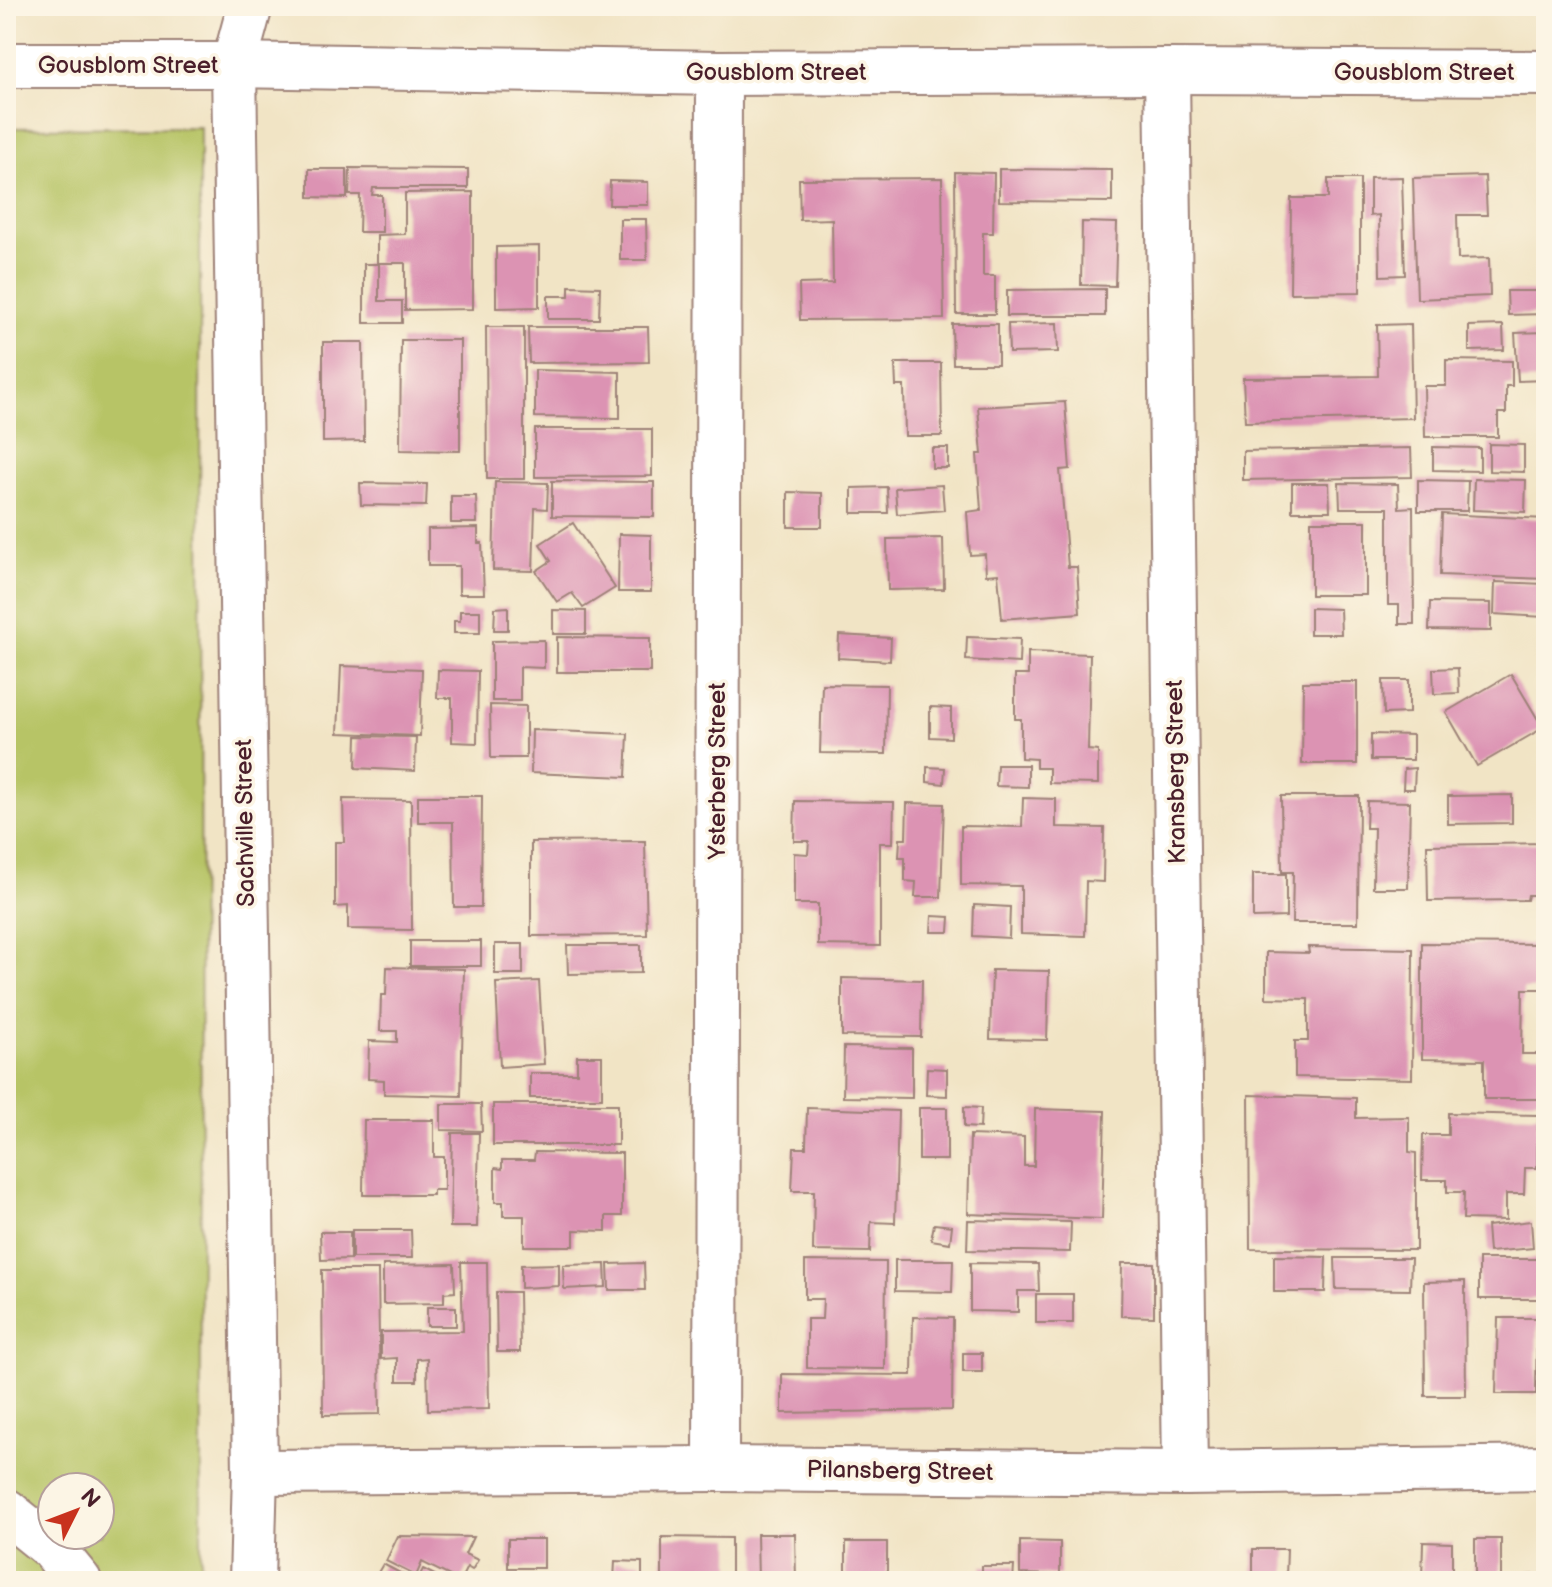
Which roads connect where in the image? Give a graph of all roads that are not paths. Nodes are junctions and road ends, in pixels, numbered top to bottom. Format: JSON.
{"nodes":[{"id":1,"x":250,"y":6,"type":"edge"},
{"id":2,"x":6,"y":65,"type":"edge"},
{"id":3,"x":234,"y":65,"type":"junction"},
{"id":4,"x":1167,"y":71,"type":"junction"},
{"id":5,"x":719,"y":73,"type":"junction"},
{"id":6,"x":1546,"y":73,"type":"edge"},
{"id":7,"x":1546,"y":1468,"type":"edge"},
{"id":8,"x":716,"y":1469,"type":"junction"},
{"id":9,"x":255,"y":1472,"type":"junction"},
{"id":10,"x":1185,"y":1473,"type":"junction"},
{"id":11,"x":6,"y":1511,"type":"edge"},
{"id":12,"x":79,"y":1581,"type":"edge"},
{"id":13,"x":252,"y":1581,"type":"edge"}],
"edges":[{"from":1,"to":3,"type":"street","name":"Sachville Street"},
{"from":2,"to":3,"type":"street","name":"Gousblom Street"},
{"from":3,"to":5,"type":"street","name":"Gousblom Street"},
{"from":3,"to":9,"type":"street","name":"Sachville Street"},
{"from":4,"to":5,"type":"street","name":"Gousblom Street"},
{"from":4,"to":6,"type":"street","name":"Gousblom Street"},
{"from":4,"to":10,"type":"street","name":"Kransberg Street"},
{"from":5,"to":8,"type":"street","name":"Ysterberg Street"},
{"from":7,"to":10,"type":"street","name":"Pilansberg Street"},
{"from":8,"to":9,"type":"street","name":"Pilansberg Street"},
{"from":8,"to":10,"type":"street","name":"Pilansberg Street"},
{"from":9,"to":13,"type":"street","name":"Sachville Street"},
{"from":11,"to":12,"type":"street"}]}
